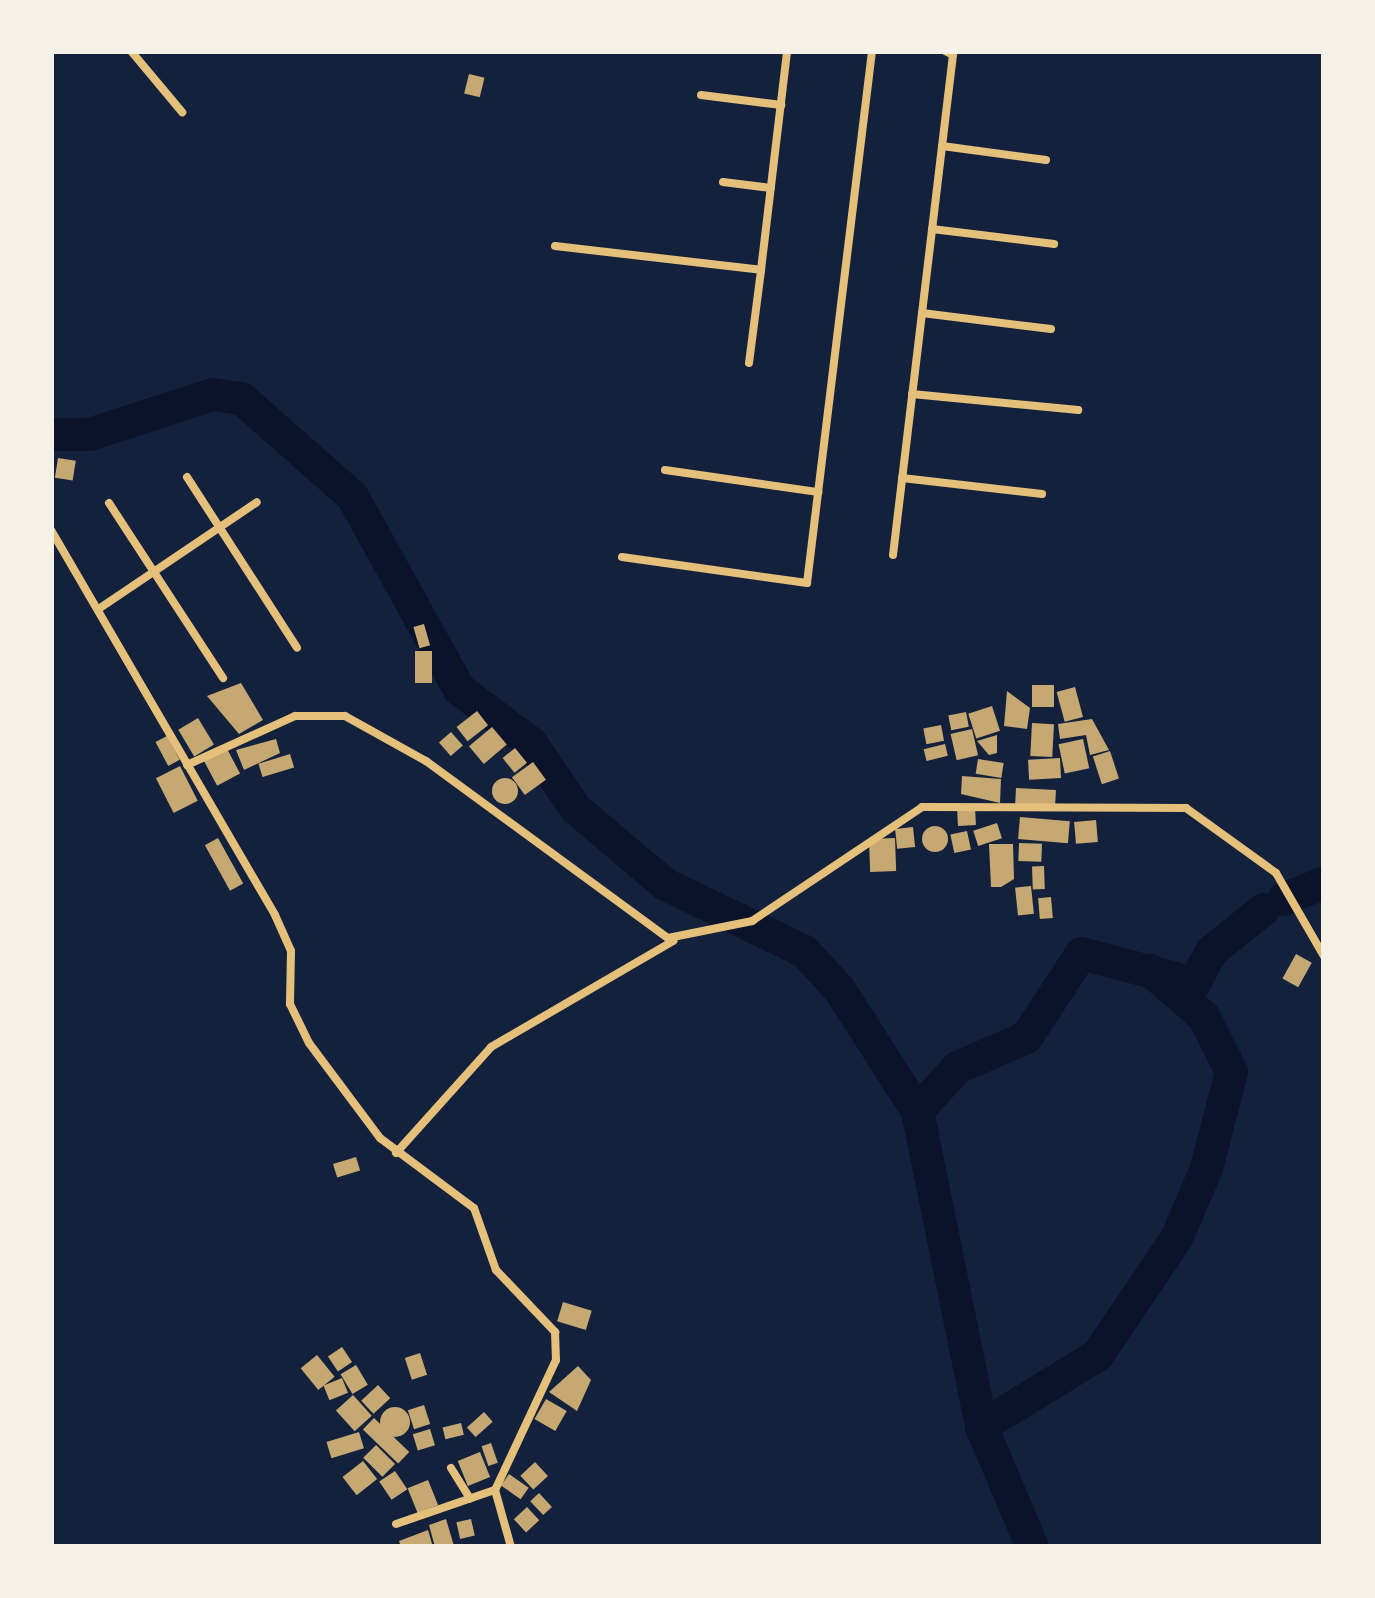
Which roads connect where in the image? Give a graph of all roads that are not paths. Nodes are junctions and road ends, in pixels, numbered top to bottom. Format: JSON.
{"nodes":[{"id":1,"x":131,"y":51,"type":"edge"},
{"id":2,"x":787,"y":51,"type":"edge"},
{"id":3,"x":872,"y":51,"type":"edge"},
{"id":4,"x":945,"y":51,"type":"edge"},
{"id":5,"x":700,"y":95,"type":"dead end"},
{"id":6,"x":781,"y":105,"type":"junction"},
{"id":7,"x":182,"y":112,"type":"dead end"},
{"id":8,"x":942,"y":146,"type":"junction"},
{"id":9,"x":1046,"y":160,"type":"dead end"},
{"id":10,"x":724,"y":182,"type":"dead end"},
{"id":11,"x":771,"y":188,"type":"junction"},
{"id":12,"x":932,"y":229,"type":"junction"},
{"id":13,"x":1054,"y":244,"type":"dead end"},
{"id":14,"x":555,"y":246,"type":"dead end"},
{"id":15,"x":761,"y":270,"type":"junction"},
{"id":16,"x":922,"y":313,"type":"junction"},
{"id":17,"x":1051,"y":329,"type":"dead end"},
{"id":18,"x":749,"y":363,"type":"dead end"},
{"id":19,"x":912,"y":394,"type":"junction"},
{"id":20,"x":1078,"y":410,"type":"dead end"},
{"id":21,"x":665,"y":470,"type":"dead end"},
{"id":22,"x":188,"y":478,"type":"dead end"},
{"id":23,"x":902,"y":478,"type":"junction"},
{"id":24,"x":818,"y":492,"type":"junction"},
{"id":25,"x":1042,"y":494,"type":"dead end"},
{"id":26,"x":257,"y":502,"type":"dead end"},
{"id":27,"x":109,"y":503,"type":"dead end"},
{"id":28,"x":220,"y":526,"type":"junction"},
{"id":29,"x":51,"y":530,"type":"edge"},
{"id":30,"x":893,"y":555,"type":"dead end"},
{"id":31,"x":622,"y":557,"type":"dead end"},
{"id":32,"x":156,"y":573,"type":"junction"},
{"id":33,"x":100,"y":608,"type":"junction"},
{"id":34,"x":297,"y":648,"type":"dead end"},
{"id":35,"x":223,"y":678,"type":"dead end"},
{"id":36,"x":187,"y":765,"type":"junction"},
{"id":37,"x":678,"y":938,"type":"junction"},
{"id":38,"x":1324,"y":956,"type":"edge"},
{"id":39,"x":396,"y":1153,"type":"junction"},
{"id":40,"x":451,"y":1468,"type":"dead end"},
{"id":41,"x":495,"y":1490,"type":"junction"},
{"id":42,"x":470,"y":1498,"type":"junction"},
{"id":43,"x":396,"y":1524,"type":"dead end"},
{"id":44,"x":512,"y":1547,"type":"edge"}],
"edges":[{"from":1,"to":7,"type":"street"},
{"from":2,"to":6,"type":"street"},
{"from":3,"to":24,"type":"street"},
{"from":4,"to":8,"type":"street"},
{"from":5,"to":6,"type":"street"},
{"from":6,"to":11,"type":"street"},
{"from":8,"to":9,"type":"street"},
{"from":8,"to":12,"type":"street"},
{"from":10,"to":11,"type":"street"},
{"from":11,"to":15,"type":"street"},
{"from":12,"to":13,"type":"street"},
{"from":12,"to":16,"type":"street"},
{"from":14,"to":15,"type":"street"},
{"from":15,"to":18,"type":"street"},
{"from":16,"to":17,"type":"street"},
{"from":16,"to":19,"type":"street"},
{"from":19,"to":20,"type":"street"},
{"from":19,"to":23,"type":"street"},
{"from":21,"to":24,"type":"street"},
{"from":22,"to":28,"type":"street"},
{"from":23,"to":25,"type":"street"},
{"from":23,"to":30,"type":"street"},
{"from":24,"to":31,"type":"street"},
{"from":26,"to":28,"type":"street"},
{"from":27,"to":32,"type":"street"},
{"from":28,"to":32,"type":"street"},
{"from":28,"to":34,"type":"street"},
{"from":29,"to":33,"type":"street"},
{"from":32,"to":33,"type":"street"},
{"from":32,"to":35,"type":"street"},
{"from":33,"to":36,"type":"street"},
{"from":36,"to":37,"type":"street"},
{"from":36,"to":39,"type":"street"},
{"from":37,"to":38,"type":"street"},
{"from":37,"to":39,"type":"street"},
{"from":39,"to":41,"type":"street"},
{"from":40,"to":42,"type":"street"},
{"from":41,"to":42,"type":"street"},
{"from":41,"to":44,"type":"street"},
{"from":42,"to":43,"type":"street"}]}
